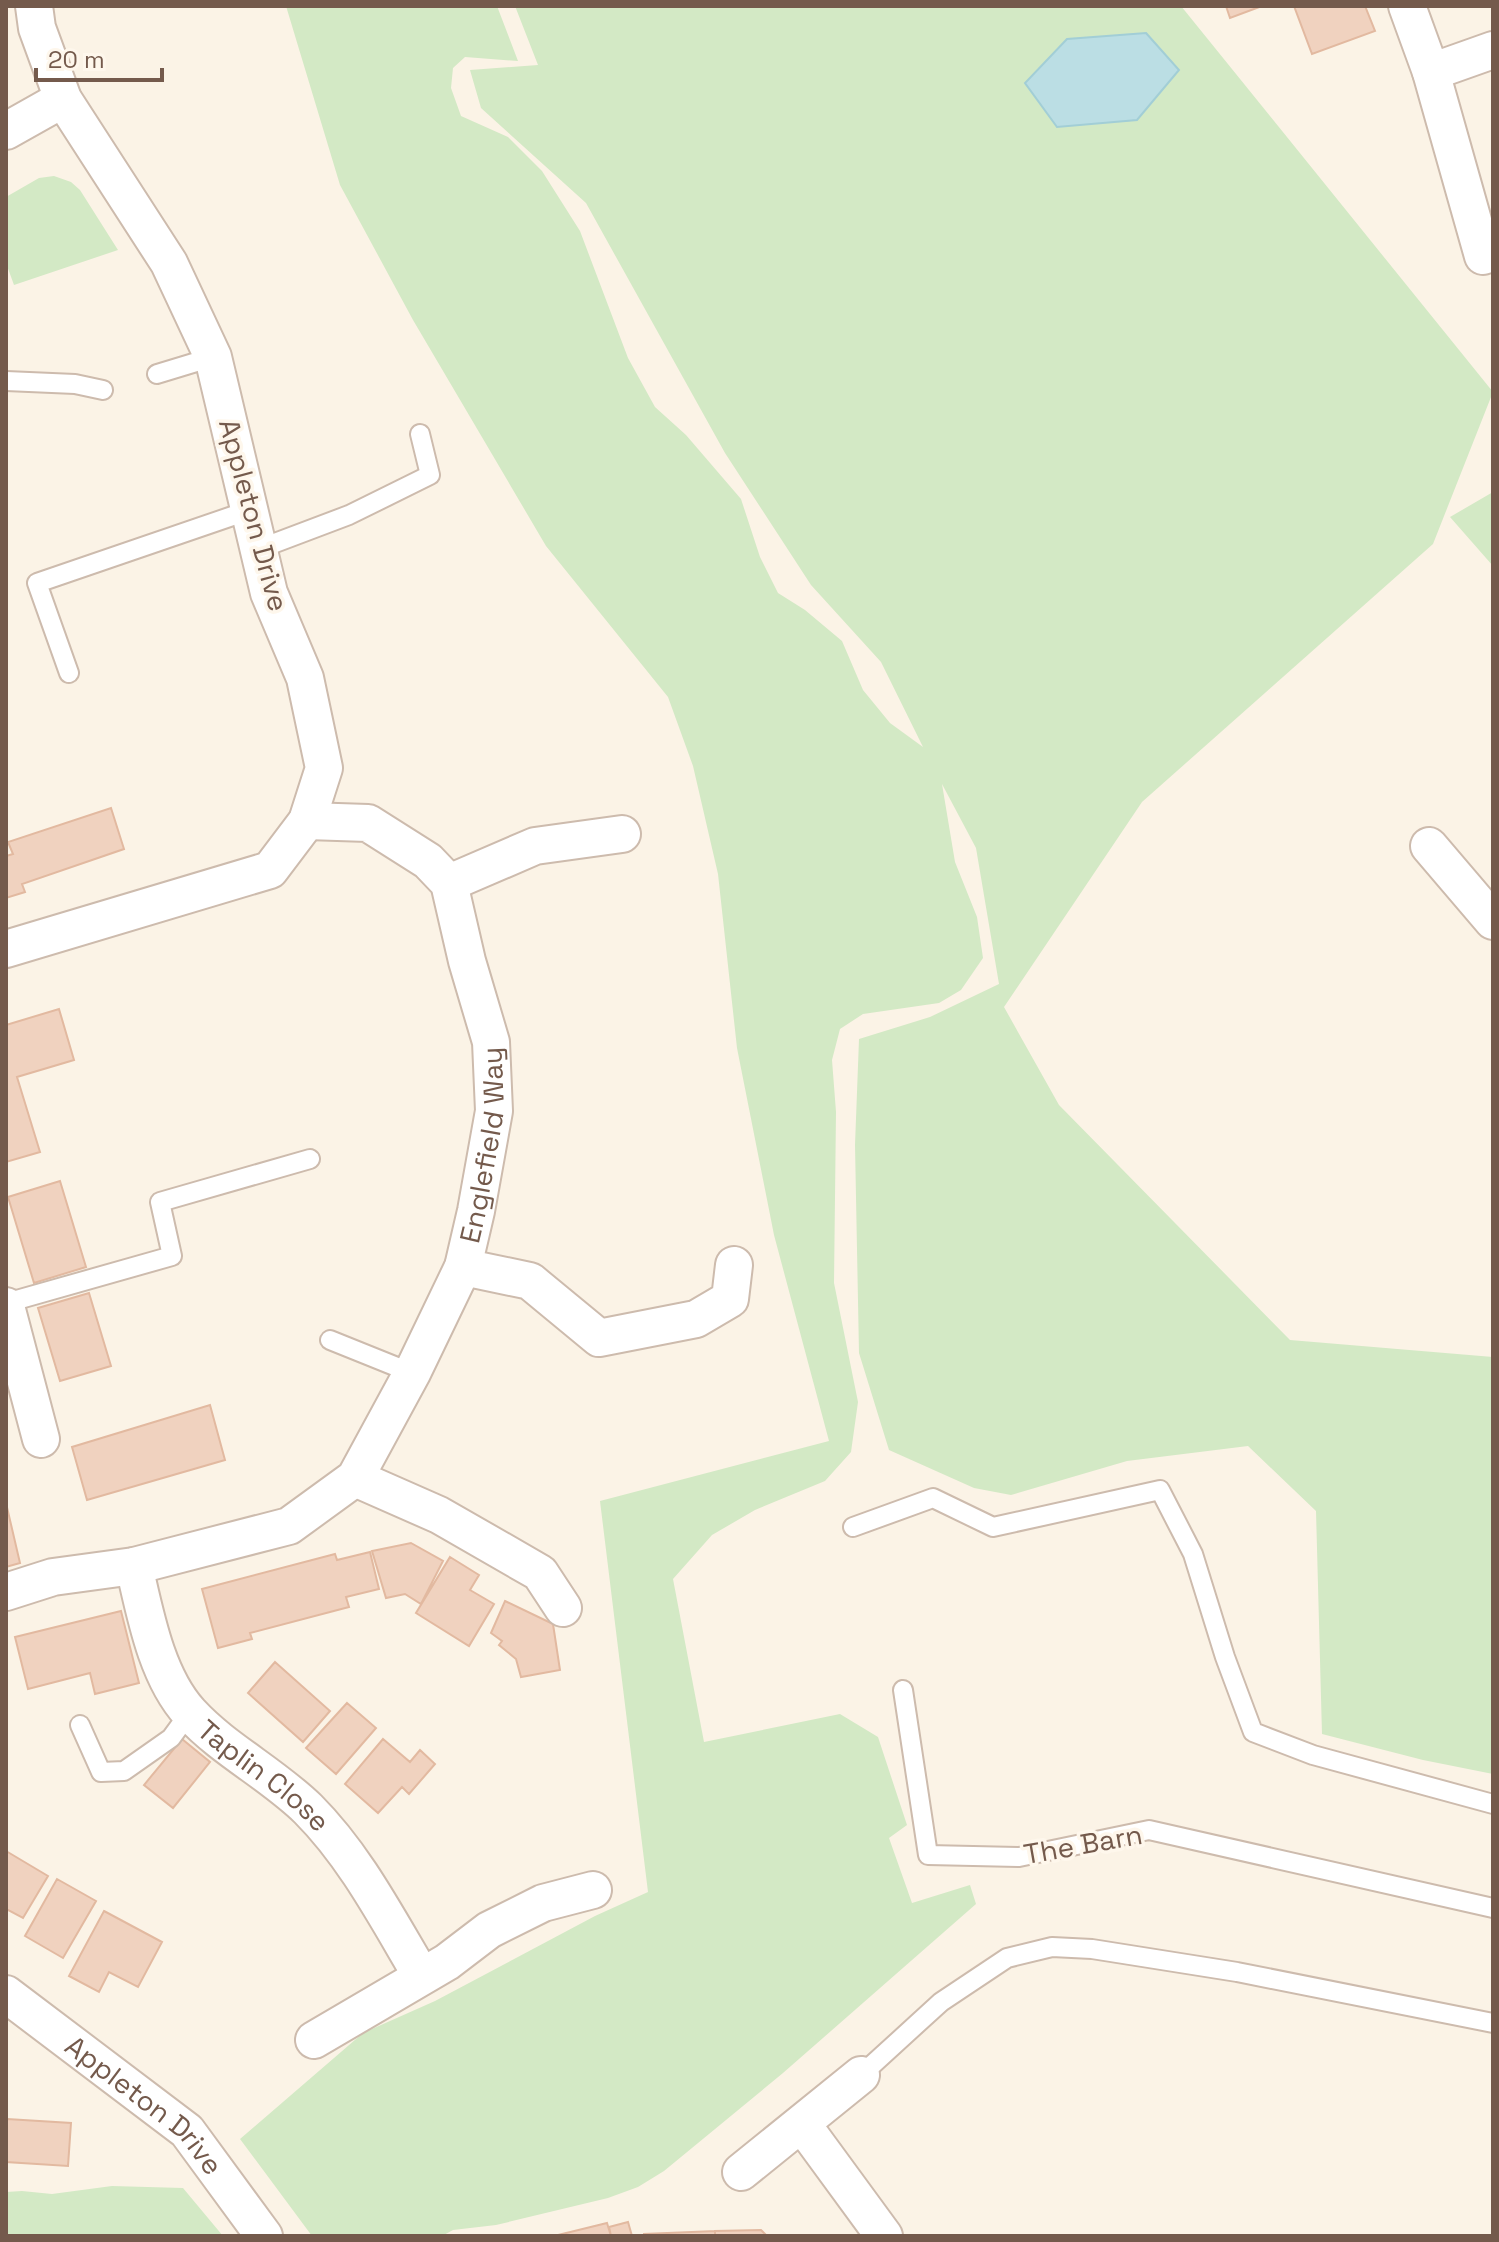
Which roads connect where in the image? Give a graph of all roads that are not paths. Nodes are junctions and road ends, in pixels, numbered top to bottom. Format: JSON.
{"nodes":[{"id":1,"x":34,"y":6,"type":"edge"},
{"id":2,"x":1407,"y":6,"type":"edge"},
{"id":3,"x":1493,"y":50,"type":"edge"},
{"id":4,"x":1431,"y":72,"type":"junction"},
{"id":5,"x":63,"y":99,"type":"junction"},
{"id":6,"x":6,"y":131,"type":"edge"},
{"id":7,"x":1483,"y":256,"type":"dead end"},
{"id":8,"x":213,"y":357,"type":"junction"},
{"id":9,"x":157,"y":374,"type":"dead end"},
{"id":10,"x":6,"y":381,"type":"edge"},
{"id":11,"x":103,"y":390,"type":"dead end"},
{"id":12,"x":420,"y":434,"type":"dead end"},
{"id":13,"x":250,"y":510,"type":"junction"},
{"id":14,"x":259,"y":549,"type":"junction"},
{"id":15,"x":69,"y":673,"type":"dead end"},
{"id":16,"x":307,"y":821,"type":"junction"},
{"id":17,"x":622,"y":834,"type":"dead end"},
{"id":18,"x":1429,"y":846,"type":"dead end"},
{"id":19,"x":449,"y":883,"type":"junction"},
{"id":20,"x":1493,"y":921,"type":"edge"},
{"id":21,"x":6,"y":949,"type":"edge"},
{"id":22,"x":310,"y":1159,"type":"dead end"},
{"id":23,"x":734,"y":1265,"type":"dead end"},
{"id":24,"x":463,"y":1267,"type":"junction"},
{"id":25,"x":6,"y":1305,"type":"edge"},
{"id":26,"x":330,"y":1340,"type":"dead end"},
{"id":27,"x":412,"y":1373,"type":"junction"},
{"id":28,"x":16,"y":1388,"type":"edge"},
{"id":29,"x":41,"y":1439,"type":"dead end"},
{"id":30,"x":355,"y":1478,"type":"junction"},
{"id":31,"x":853,"y":1527,"type":"dead end"},
{"id":32,"x":134,"y":1566,"type":"junction"},
{"id":33,"x":6,"y":1592,"type":"edge"},
{"id":34,"x":563,"y":1608,"type":"dead end"},
{"id":35,"x":903,"y":1690,"type":"dead end"},
{"id":36,"x":190,"y":1712,"type":"junction"},
{"id":37,"x":80,"y":1725,"type":"dead end"},
{"id":38,"x":1493,"y":1804,"type":"edge"},
{"id":39,"x":593,"y":1890,"type":"dead end"},
{"id":40,"x":1493,"y":1908,"type":"edge"},
{"id":41,"x":421,"y":1975,"type":"junction"},
{"id":42,"x":6,"y":1994,"type":"edge"},
{"id":43,"x":1493,"y":2023,"type":"edge"},
{"id":44,"x":314,"y":2040,"type":"dead end"},
{"id":45,"x":861,"y":2075,"type":"joint"},
{"id":46,"x":802,"y":2124,"type":"junction"},
{"id":47,"x":741,"y":2172,"type":"dead end"},
{"id":48,"x":264,"y":2236,"type":"edge"},
{"id":49,"x":884,"y":2236,"type":"edge"}],
"edges":[{"from":1,"to":5,"type":"street","name":"Appleton Drive"},
{"from":2,"to":4,"type":"street"},
{"from":3,"to":4,"type":"street"},
{"from":4,"to":7,"type":"street"},
{"from":5,"to":6,"type":"street"},
{"from":5,"to":8,"type":"street","name":"Appleton Drive"},
{"from":8,"to":9,"type":"lane"},
{"from":8,"to":13,"type":"street","name":"Appleton Drive"},
{"from":10,"to":11,"type":"lane"},
{"from":12,"to":14,"type":"lane"},
{"from":13,"to":14,"type":"street","name":"Appleton Drive"},
{"from":13,"to":15,"type":"lane"},
{"from":14,"to":16,"type":"street","name":"Appleton Drive"},
{"from":16,"to":19,"type":"street"},
{"from":16,"to":21,"type":"street","name":"Appleton Drive"},
{"from":17,"to":19,"type":"street"},
{"from":18,"to":20,"type":"street"},
{"from":19,"to":24,"type":"street","name":"Englefield Way"},
{"from":22,"to":25,"type":"lane"},
{"from":23,"to":24,"type":"street","name":"Englefield Way"},
{"from":24,"to":27,"type":"street","name":"Englefield Way"},
{"from":25,"to":28,"type":"street"},
{"from":26,"to":27,"type":"lane"},
{"from":27,"to":30,"type":"street","name":"Englefield Way"},
{"from":28,"to":29,"type":"street"},
{"from":30,"to":32,"type":"street","name":"Englefield Way"},
{"from":30,"to":34,"type":"street"},
{"from":31,"to":38,"type":"lane"},
{"from":32,"to":33,"type":"street","name":"Englefield Way"},
{"from":32,"to":36,"type":"street","name":"Taplin Close"},
{"from":35,"to":40,"type":"lane","name":"The Barn"},
{"from":36,"to":37,"type":"lane"},
{"from":36,"to":41,"type":"street","name":"Taplin Close"},
{"from":39,"to":41,"type":"street"},
{"from":41,"to":44,"type":"street"},
{"from":42,"to":48,"type":"street","name":"Appleton Drive"},
{"from":43,"to":45,"type":"lane"},
{"from":45,"to":46,"type":"street"},
{"from":46,"to":47,"type":"street"},
{"from":46,"to":49,"type":"street"}]}
